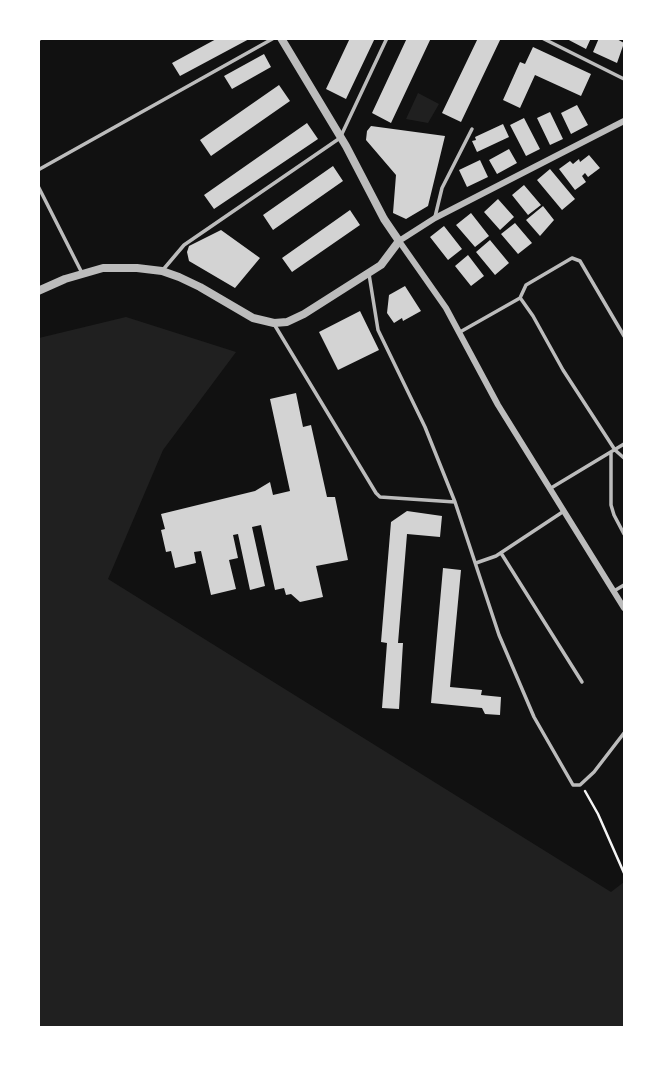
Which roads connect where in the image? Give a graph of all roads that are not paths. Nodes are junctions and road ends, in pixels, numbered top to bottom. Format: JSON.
{"nodes":[{"id":1,"x":274,"y":38,"type":"edge"},
{"id":2,"x":281,"y":38,"type":"edge"},
{"id":3,"x":387,"y":38,"type":"edge"},
{"id":4,"x":542,"y":38,"type":"edge"},
{"id":5,"x":625,"y":79,"type":"edge"},
{"id":6,"x":625,"y":121,"type":"edge"},
{"id":7,"x":472,"y":130,"type":"dead end"},
{"id":8,"x":341,"y":138,"type":"junction"},
{"id":9,"x":38,"y":170,"type":"edge"},
{"id":10,"x":38,"y":186,"type":"edge"},
{"id":11,"x":435,"y":218,"type":"junction"},
{"id":12,"x":399,"y":241,"type":"junction"},
{"id":13,"x":162,"y":271,"type":"junction"},
{"id":14,"x":82,"y":273,"type":"junction"},
{"id":15,"x":369,"y":274,"type":"junction"},
{"id":16,"x":38,"y":291,"type":"edge"},
{"id":17,"x":520,"y":298,"type":"junction"},
{"id":18,"x":274,"y":323,"type":"junction"},
{"id":19,"x":460,"y":332,"type":"junction"},
{"id":20,"x":625,"y":336,"type":"edge"},
{"id":21,"x":625,"y":444,"type":"edge"},
{"id":22,"x":613,"y":451,"type":"junction"},
{"id":23,"x":625,"y":458,"type":"edge"},
{"id":24,"x":550,"y":489,"type":"junction"},
{"id":25,"x":455,"y":502,"type":"junction"},
{"id":26,"x":564,"y":511,"type":"junction"},
{"id":27,"x":625,"y":534,"type":"edge"},
{"id":28,"x":501,"y":553,"type":"junction"},
{"id":29,"x":475,"y":563,"type":"junction"},
{"id":30,"x":625,"y":585,"type":"edge"},
{"id":31,"x":614,"y":592,"type":"junction"},
{"id":32,"x":625,"y":608,"type":"edge"},
{"id":33,"x":582,"y":682,"type":"dead end"},
{"id":34,"x":625,"y":733,"type":"edge"}],
"edges":[{"from":1,"to":9,"type":"lane"},
{"from":2,"to":8,"type":"street"},
{"from":3,"to":8,"type":"lane"},
{"from":4,"to":5,"type":"lane"},
{"from":6,"to":11,"type":"street"},
{"from":7,"to":11,"type":"lane"},
{"from":8,"to":12,"type":"street"},
{"from":8,"to":13,"type":"lane"},
{"from":10,"to":14,"type":"lane"},
{"from":11,"to":12,"type":"street"},
{"from":12,"to":15,"type":"street"},
{"from":12,"to":19,"type":"street"},
{"from":13,"to":14,"type":"street"},
{"from":13,"to":18,"type":"street"},
{"from":14,"to":16,"type":"street"},
{"from":15,"to":18,"type":"street"},
{"from":15,"to":25,"type":"lane"},
{"from":17,"to":19,"type":"lane"},
{"from":17,"to":20,"type":"lane"},
{"from":17,"to":22,"type":"lane"},
{"from":18,"to":25,"type":"lane"},
{"from":19,"to":24,"type":"street"},
{"from":21,"to":22,"type":"lane"},
{"from":22,"to":23,"type":"lane"},
{"from":22,"to":24,"type":"lane"},
{"from":22,"to":27,"type":"lane"},
{"from":24,"to":26,"type":"street"},
{"from":25,"to":29,"type":"lane"},
{"from":26,"to":28,"type":"lane"},
{"from":26,"to":31,"type":"street"},
{"from":28,"to":29,"type":"lane"},
{"from":28,"to":33,"type":"lane"},
{"from":29,"to":34,"type":"lane"},
{"from":30,"to":31,"type":"lane"},
{"from":31,"to":32,"type":"street"}]}
